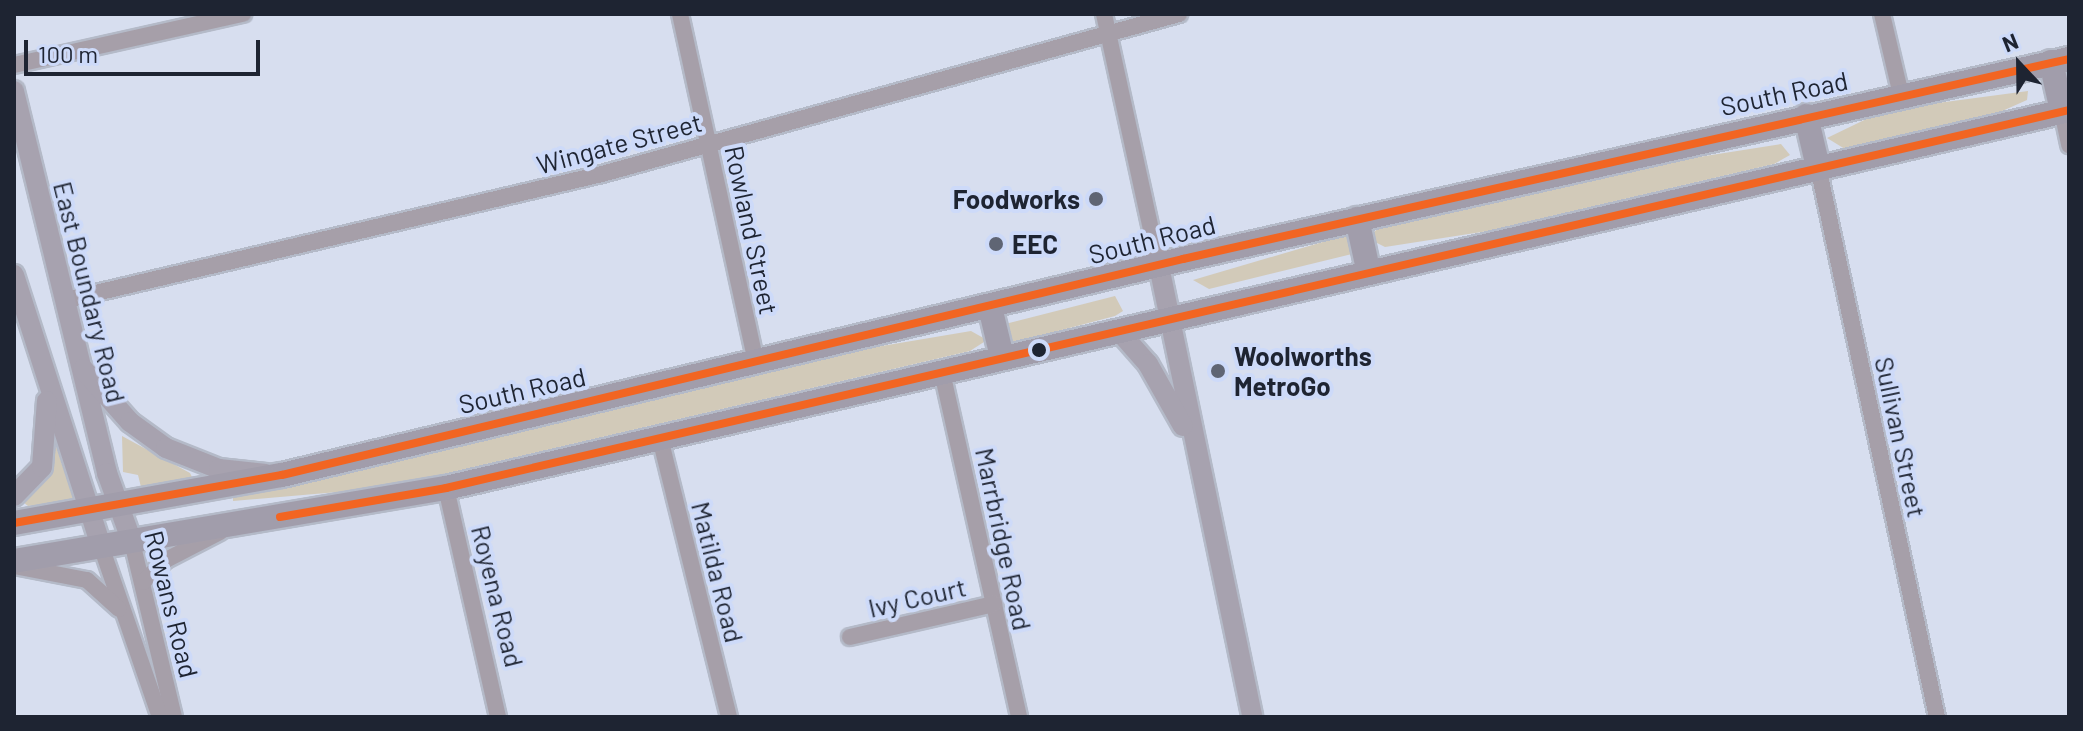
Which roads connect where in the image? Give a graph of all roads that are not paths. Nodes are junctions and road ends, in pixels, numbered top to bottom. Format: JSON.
{"nodes":[{"id":1,"x":243,"y":14,"type":"edge"},
{"id":2,"x":680,"y":14,"type":"edge"},
{"id":3,"x":1104,"y":14,"type":"edge"},
{"id":4,"x":1179,"y":14,"type":"edge"},
{"id":5,"x":1882,"y":14,"type":"edge"},
{"id":6,"x":1108,"y":33,"type":"junction"},
{"id":7,"x":2060,"y":61,"type":"edge"},
{"id":8,"x":14,"y":65,"type":"edge"},
{"id":9,"x":14,"y":91,"type":"edge"},
{"id":10,"x":1901,"y":95,"type":"junction"},
{"id":11,"x":2065,"y":110,"type":"edge"},
{"id":12,"x":1806,"y":116,"type":"junction"},
{"id":13,"x":709,"y":145,"type":"junction"},
{"id":14,"x":2069,"y":145,"type":"edge"},
{"id":15,"x":1818,"y":167,"type":"junction"},
{"id":16,"x":1357,"y":219,"type":"junction"},
{"id":17,"x":1159,"y":266,"type":"junction"},
{"id":18,"x":1368,"y":269,"type":"junction"},
{"id":19,"x":14,"y":275,"type":"edge"},
{"id":20,"x":66,"y":300,"type":"junction"},
{"id":21,"x":990,"y":307,"type":"junction"},
{"id":22,"x":1168,"y":318,"type":"junction"},
{"id":23,"x":1118,"y":330,"type":"junction"},
{"id":24,"x":1002,"y":357,"type":"junction"},
{"id":25,"x":756,"y":363,"type":"junction"},
{"id":26,"x":81,"y":366,"type":"junction"},
{"id":27,"x":942,"y":372,"type":"junction"},
{"id":28,"x":48,"y":397,"type":"junction"},
{"id":29,"x":660,"y":438,"type":"junction"},
{"id":30,"x":1193,"y":444,"type":"junction"},
{"id":31,"x":282,"y":475,"type":"junction"},
{"id":32,"x":446,"y":488,"type":"junction"},
{"id":33,"x":14,"y":496,"type":"edge"},
{"id":34,"x":118,"y":504,"type":"junction"},
{"id":35,"x":88,"y":511,"type":"junction"},
{"id":36,"x":14,"y":523,"type":"edge"},
{"id":37,"x":232,"y":525,"type":"junction"},
{"id":38,"x":132,"y":542,"type":"junction"},
{"id":39,"x":101,"y":546,"type":"junction"},
{"id":40,"x":14,"y":563,"type":"edge"},
{"id":41,"x":143,"y":582,"type":"junction"},
{"id":42,"x":994,"y":604,"type":"junction"},
{"id":43,"x":122,"y":613,"type":"junction"},
{"id":44,"x":850,"y":637,"type":"dead end"},
{"id":45,"x":160,"y":717,"type":"edge"},
{"id":46,"x":174,"y":717,"type":"edge"},
{"id":47,"x":498,"y":717,"type":"edge"},
{"id":48,"x":729,"y":717,"type":"edge"},
{"id":49,"x":1019,"y":717,"type":"edge"},
{"id":50,"x":1252,"y":717,"type":"edge"},
{"id":51,"x":1937,"y":717,"type":"edge"}],
"edges":[{"from":1,"to":8,"type":"street"},
{"from":2,"to":13,"type":"street","name":"Rowland Street"},
{"from":3,"to":6,"type":"street"},
{"from":4,"to":6,"type":"street","name":"Wingate Street"},
{"from":5,"to":10,"type":"street"},
{"from":6,"to":13,"type":"street","name":"Wingate Street"},
{"from":6,"to":17,"type":"street"},
{"from":7,"to":10,"type":"highway","name":"South Road"},
{"from":7,"to":11,"type":"highway"},
{"from":9,"to":20,"type":"main road","name":"East Boundary Road"},
{"from":10,"to":12,"type":"highway","name":"South Road"},
{"from":11,"to":14,"type":"street"},
{"from":11,"to":15,"type":"highway"},
{"from":12,"to":15,"type":"highway"},
{"from":12,"to":16,"type":"highway","name":"South Road"},
{"from":13,"to":20,"type":"street","name":"Wingate Street"},
{"from":13,"to":25,"type":"street","name":"Rowland Street"},
{"from":15,"to":18,"type":"highway"},
{"from":15,"to":51,"type":"street","name":"Sullivan Street"},
{"from":16,"to":17,"type":"highway","name":"South Road"},
{"from":16,"to":18,"type":"highway"},
{"from":17,"to":21,"type":"highway","name":"South Road"},
{"from":17,"to":22,"type":"main road"},
{"from":18,"to":22,"type":"highway"},
{"from":19,"to":28,"type":"main road"},
{"from":20,"to":26,"type":"main road","name":"East Boundary Road"},
{"from":21,"to":24,"type":"highway"},
{"from":21,"to":25,"type":"highway","name":"South Road"},
{"from":22,"to":23,"type":"highway"},
{"from":22,"to":30,"type":"main road"},
{"from":23,"to":24,"type":"highway"},
{"from":23,"to":30,"type":"main road"},
{"from":24,"to":27,"type":"highway"},
{"from":25,"to":31,"type":"highway","name":"South Road"},
{"from":26,"to":31,"type":"main road"},
{"from":26,"to":34,"type":"main road","name":"East Boundary Road"},
{"from":27,"to":29,"type":"highway"},
{"from":27,"to":42,"type":"street","name":"Marrbridge Road"},
{"from":28,"to":33,"type":"main road"},
{"from":28,"to":35,"type":"main road"},
{"from":29,"to":32,"type":"highway"},
{"from":29,"to":48,"type":"street","name":"Matilda Road"},
{"from":30,"to":50,"type":"main road"},
{"from":31,"to":34,"type":"highway","name":"South Road"},
{"from":32,"to":37,"type":"highway"},
{"from":32,"to":47,"type":"street","name":"Royena Road"},
{"from":34,"to":35,"type":"highway","name":"South Road"},
{"from":34,"to":38,"type":"main road","name":"Rowans Road"},
{"from":35,"to":36,"type":"highway","name":"South Road"},
{"from":35,"to":39,"type":"main road"},
{"from":37,"to":38,"type":"highway"},
{"from":37,"to":41,"type":"street"},
{"from":38,"to":39,"type":"highway"},
{"from":38,"to":41,"type":"street","name":"Rowans Road"},
{"from":39,"to":40,"type":"highway"},
{"from":39,"to":43,"type":"street","name":"Rowans Road"},
{"from":40,"to":43,"type":"street"},
{"from":41,"to":46,"type":"street","name":"Rowans Road"},
{"from":42,"to":44,"type":"street","name":"Ivy Court"},
{"from":42,"to":49,"type":"street","name":"Marrbridge Road"},
{"from":43,"to":45,"type":"street","name":"Rowans Road"}]}
